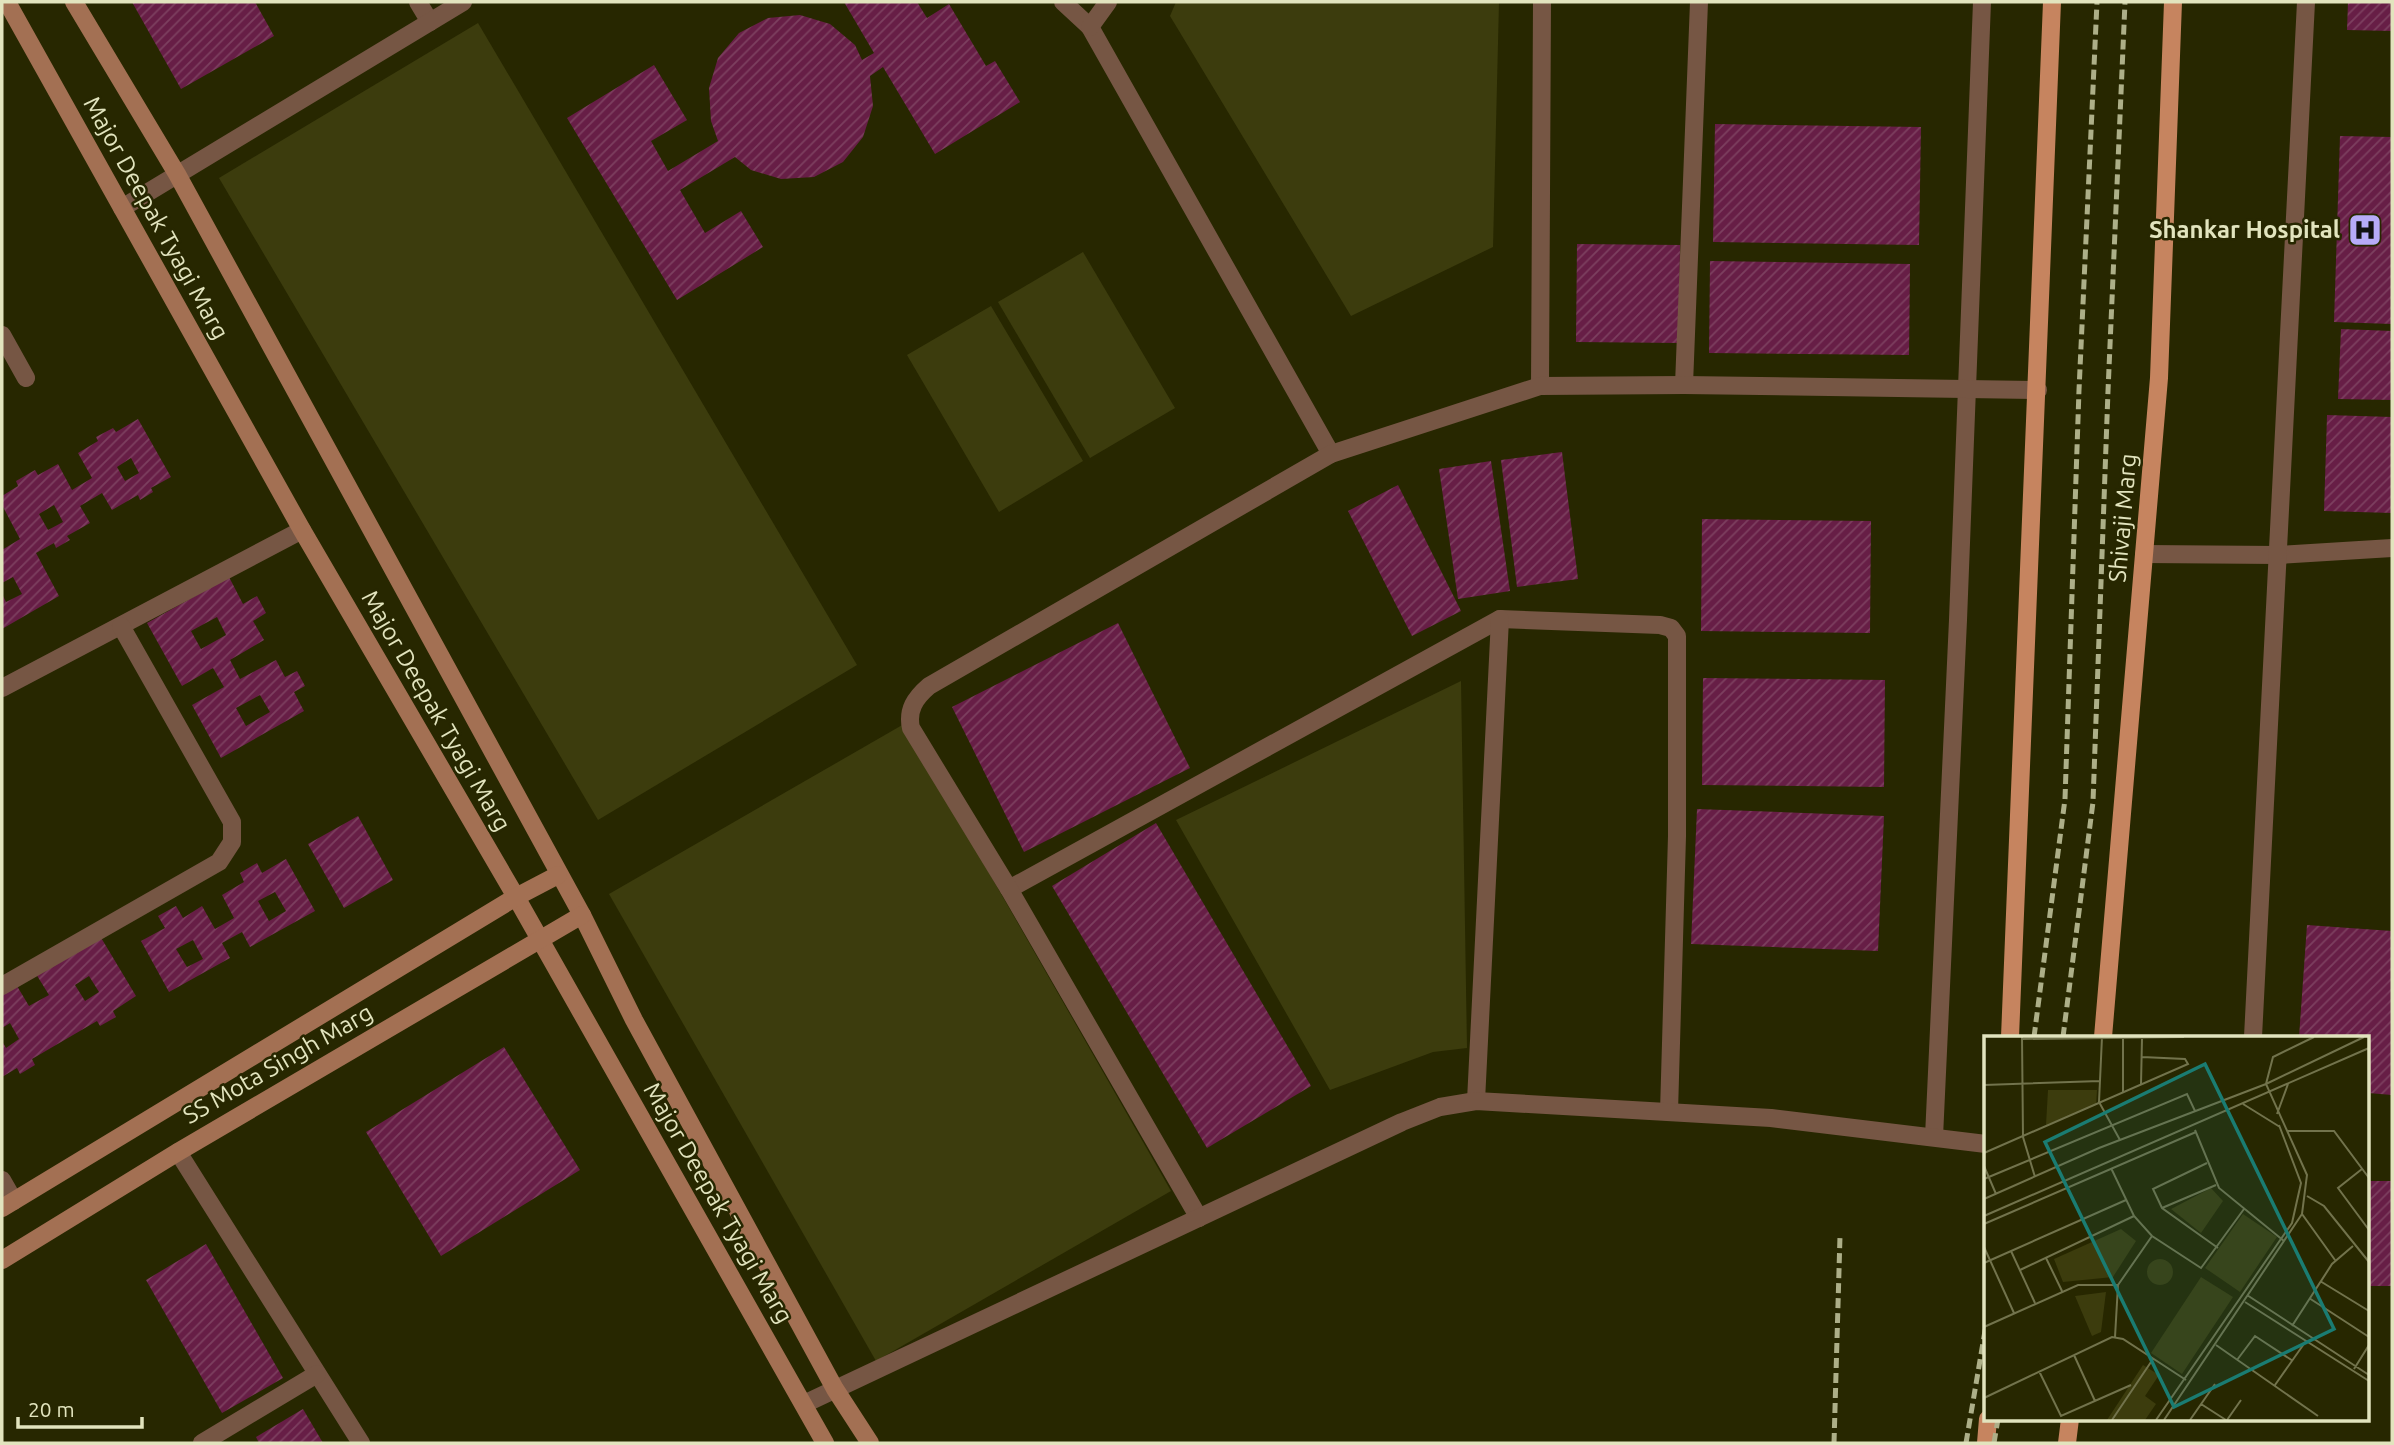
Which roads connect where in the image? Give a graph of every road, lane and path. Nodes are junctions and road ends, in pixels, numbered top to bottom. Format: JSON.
{"nodes":[{"id":1,"x":7,"y":2,"type":"edge"},
{"id":2,"x":74,"y":2,"type":"edge"},
{"id":3,"x":418,"y":2,"type":"edge"},
{"id":4,"x":463,"y":2,"type":"edge"},
{"id":5,"x":1063,"y":2,"type":"edge"},
{"id":6,"x":1108,"y":2,"type":"edge"},
{"id":7,"x":1542,"y":2,"type":"edge"},
{"id":8,"x":1699,"y":2,"type":"edge"},
{"id":9,"x":1982,"y":2,"type":"edge"},
{"id":10,"x":2052,"y":2,"type":"edge"},
{"id":11,"x":2173,"y":2,"type":"edge"},
{"id":12,"x":2306,"y":2,"type":"edge"},
{"id":13,"x":430,"y":22,"type":"junction"},
{"id":14,"x":1090,"y":27,"type":"junction"},
{"id":15,"x":177,"y":174,"type":"junction"},
{"id":16,"x":122,"y":208,"type":"junction"},
{"id":17,"x":2,"y":335,"type":"edge"},
{"id":18,"x":26,"y":378,"type":"dead end"},
{"id":19,"x":1684,"y":385,"type":"junction"},
{"id":20,"x":1540,"y":386,"type":"junction"},
{"id":21,"x":1968,"y":389,"type":"junction"},
{"id":22,"x":2038,"y":390,"type":"junction"},
{"id":23,"x":1331,"y":454,"type":"junction"},
{"id":24,"x":302,"y":530,"type":"junction"},
{"id":25,"x":2392,"y":548,"type":"edge"},
{"id":26,"x":2144,"y":554,"type":"junction"},
{"id":27,"x":2278,"y":555,"type":"junction"},
{"id":28,"x":1500,"y":619,"type":"junction"},
{"id":29,"x":121,"y":626,"type":"junction"},
{"id":30,"x":2,"y":688,"type":"edge"},
{"id":31,"x":558,"y":875,"type":"junction"},
{"id":32,"x":1009,"y":889,"type":"junction"},
{"id":33,"x":516,"y":897,"type":"junction"},
{"id":34,"x":582,"y":915,"type":"junction"},
{"id":35,"x":540,"y":939,"type":"junction"},
{"id":36,"x":2,"y":986,"type":"edge"},
{"id":37,"x":2010,"y":1036,"type":"edge"},
{"id":38,"x":2103,"y":1036,"type":"edge"},
{"id":39,"x":2253,"y":1036,"type":"edge"},
{"id":40,"x":1475,"y":1101,"type":"junction"},
{"id":41,"x":1669,"y":1112,"type":"junction"},
{"id":42,"x":1934,"y":1137,"type":"junction"},
{"id":43,"x":1984,"y":1144,"type":"edge"},
{"id":44,"x":178,"y":1152,"type":"junction"},
{"id":45,"x":2,"y":1180,"type":"edge"},
{"id":46,"x":8,"y":1204,"type":"edge"},
{"id":47,"x":1199,"y":1217,"type":"junction"},
{"id":48,"x":2,"y":1260,"type":"edge"},
{"id":49,"x":317,"y":1374,"type":"junction"},
{"id":50,"x":835,"y":1389,"type":"junction"},
{"id":51,"x":804,"y":1404,"type":"junction"},
{"id":52,"x":1988,"y":1420,"type":"edge"},
{"id":53,"x":2070,"y":1420,"type":"edge"},
{"id":54,"x":202,"y":1443,"type":"edge"},
{"id":55,"x":360,"y":1443,"type":"edge"},
{"id":56,"x":825,"y":1443,"type":"edge"},
{"id":57,"x":870,"y":1443,"type":"edge"},
{"id":58,"x":1986,"y":1443,"type":"edge"},
{"id":59,"x":2067,"y":1443,"type":"edge"}],
"edges":[{"from":1,"to":16,"type":"street","name":"Major Deepak Tyagi Marg"},
{"from":2,"to":15,"type":"street","name":"Major Deepak Tyagi Marg"},
{"from":3,"to":13,"type":"street"},
{"from":4,"to":13,"type":"street"},
{"from":5,"to":14,"type":"street"},
{"from":6,"to":14,"type":"street"},
{"from":7,"to":20,"type":"street"},
{"from":8,"to":19,"type":"street"},
{"from":9,"to":21,"type":"street"},
{"from":10,"to":22,"type":"main road"},
{"from":11,"to":26,"type":"main road","name":"Shivaji Marg"},
{"from":12,"to":27,"type":"street"},
{"from":13,"to":15,"type":"street"},
{"from":14,"to":23,"type":"street"},
{"from":15,"to":16,"type":"street"},
{"from":15,"to":31,"type":"street","name":"Major Deepak Tyagi Marg"},
{"from":16,"to":24,"type":"street","name":"Major Deepak Tyagi Marg"},
{"from":17,"to":18,"type":"street"},
{"from":19,"to":20,"type":"street"},
{"from":19,"to":21,"type":"street"},
{"from":20,"to":23,"type":"street"},
{"from":21,"to":22,"type":"street"},
{"from":21,"to":42,"type":"street"},
{"from":22,"to":37,"type":"main road"},
{"from":23,"to":32,"type":"street"},
{"from":24,"to":29,"type":"street"},
{"from":24,"to":33,"type":"street","name":"Major Deepak Tyagi Marg"},
{"from":25,"to":27,"type":"street"},
{"from":26,"to":27,"type":"street"},
{"from":26,"to":38,"type":"main road","name":"Shivaji Marg"},
{"from":27,"to":39,"type":"street"},
{"from":28,"to":32,"type":"street"},
{"from":28,"to":40,"type":"street"},
{"from":28,"to":41,"type":"street"},
{"from":29,"to":30,"type":"street"},
{"from":29,"to":36,"type":"street"},
{"from":31,"to":33,"type":"street","name":"SS Mota Singh Marg"},
{"from":31,"to":34,"type":"street","name":"Major Deepak Tyagi Marg"},
{"from":32,"to":47,"type":"street"},
{"from":33,"to":35,"type":"street","name":"Major Deepak Tyagi Marg"},
{"from":33,"to":46,"type":"street","name":"SS Mota Singh Marg"},
{"from":34,"to":35,"type":"street","name":"SS Mota Singh Marg"},
{"from":34,"to":50,"type":"street","name":"Major Deepak Tyagi Marg"},
{"from":35,"to":44,"type":"street","name":"SS Mota Singh Marg"},
{"from":35,"to":51,"type":"street","name":"Major Deepak Tyagi Marg"},
{"from":40,"to":41,"type":"street"},
{"from":40,"to":47,"type":"street"},
{"from":41,"to":42,"type":"street"},
{"from":42,"to":43,"type":"street"},
{"from":44,"to":48,"type":"street","name":"SS Mota Singh Marg"},
{"from":44,"to":49,"type":"street"},
{"from":45,"to":46,"type":"street"},
{"from":47,"to":50,"type":"street"},
{"from":49,"to":54,"type":"street"},
{"from":49,"to":55,"type":"street"},
{"from":50,"to":51,"type":"street"},
{"from":50,"to":57,"type":"street","name":"Major Deepak Tyagi Marg"},
{"from":51,"to":56,"type":"street","name":"Major Deepak Tyagi Marg"},
{"from":52,"to":58,"type":"main road"},
{"from":53,"to":59,"type":"main road"}]}
